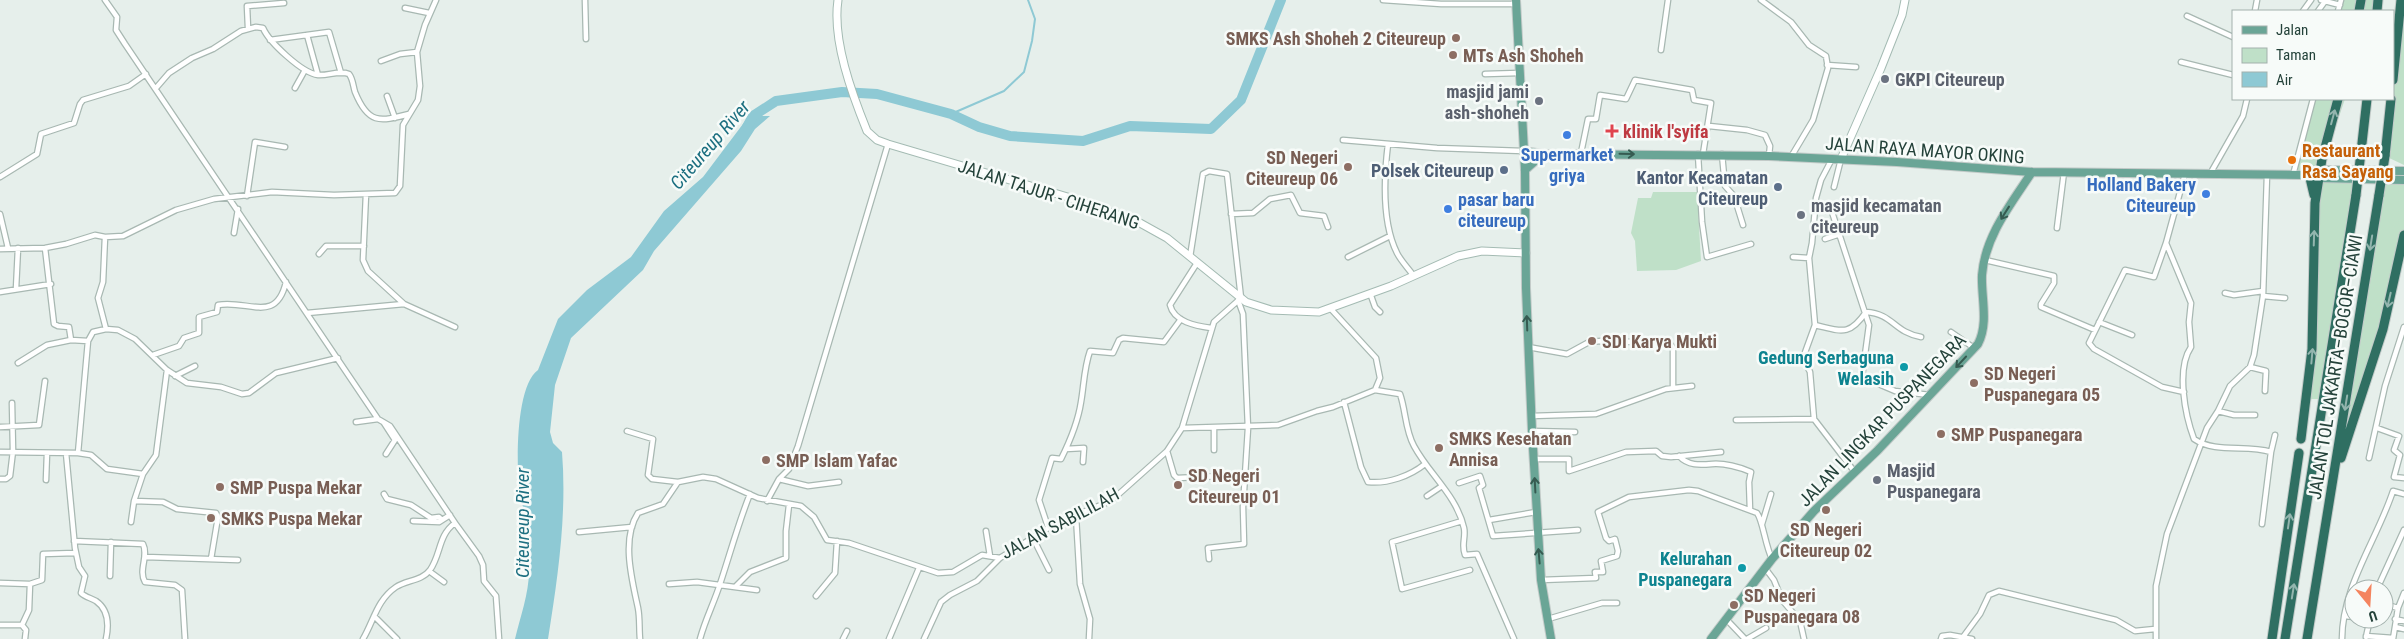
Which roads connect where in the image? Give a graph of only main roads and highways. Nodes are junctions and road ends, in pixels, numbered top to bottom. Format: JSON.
{"nodes":[{"id":1,"x":838,"y":0,"type":"edge"},
{"id":2,"x":1905,"y":0,"type":"edge"},
{"id":3,"x":2401,"y":0,"type":"edge"},
{"id":4,"x":1516,"y":2,"type":"edge"},
{"id":5,"x":2394,"y":70,"type":"edge"},
{"id":6,"x":2338,"y":100,"type":"edge"},
{"id":7,"x":2367,"y":100,"type":"edge"},
{"id":8,"x":2391,"y":100,"type":"edge"},
{"id":9,"x":1524,"y":151,"type":"junction"},
{"id":10,"x":1543,"y":154,"type":"junction"},
{"id":11,"x":1841,"y":159,"type":"junction"},
{"id":12,"x":1525,"y":170,"type":"junction"},
{"id":13,"x":2404,"y":171,"type":"edge"},
{"id":14,"x":2032,"y":172,"type":"junction"},
{"id":15,"x":2313,"y":174,"type":"junction"},
{"id":16,"x":2404,"y":180,"type":"edge"},
{"id":17,"x":2404,"y":235,"type":"edge"},
{"id":18,"x":1526,"y":253,"type":"junction"},
{"id":19,"x":2301,"y":439,"type":"dead end"},
{"id":20,"x":2299,"y":453,"type":"dead end"},
{"id":21,"x":2333,"y":482,"type":"junction"},
{"id":22,"x":1552,"y":639,"type":"edge"},
{"id":23,"x":1711,"y":639,"type":"edge"},
{"id":24,"x":2272,"y":639,"type":"edge"},
{"id":25,"x":2285,"y":639,"type":"edge"},
{"id":26,"x":2308,"y":639,"type":"edge"}],
"edges":[{"from":1,"to":18,"type":"main road","name":"JALAN TAJUR - CIHERANG"},
{"from":2,"to":11,"type":"main road"},
{"from":3,"to":5,"type":"highway"},
{"from":4,"to":9,"type":"main road"},
{"from":15,"to":6,"type":"highway","one_way":true},
{"from":25,"to":7,"type":"highway","name":"JALAN TOL JAKARTA–BOGOR–CIAWI","one_way":true,"bridge":true},
{"from":8,"to":21,"type":"highway","name":"JALAN TOL JAKARTA–BOGOR–CIAWI","one_way":true,"bridge":true},
{"from":9,"to":10,"type":"main road","name":"JALAN RAYA MAYOR OKING"},
{"from":9,"to":12,"type":"main road"},
{"from":10,"to":11,"type":"main road","name":"JALAN RAYA MAYOR OKING","one_way":true},
{"from":10,"to":12,"type":"main road"},
{"from":11,"to":14,"type":"main road","name":"JALAN RAYA MAYOR OKING"},
{"from":12,"to":18,"type":"main road"},
{"from":13,"to":15,"type":"main road","name":"JALAN RAYA MAYOR OKING"},
{"from":14,"to":15,"type":"main road","name":"JALAN RAYA MAYOR OKING"},
{"from":14,"to":23,"type":"main road","name":"JALAN LINGKAR PUSPANEGARA","one_way":true},
{"from":15,"to":16,"type":"main road","name":"JALAN RAYA MAYOR OKING"},
{"from":19,"to":15,"type":"highway","one_way":true},
{"from":17,"to":21,"type":"highway","one_way":true},
{"from":22,"to":18,"type":"main road","one_way":true},
{"from":24,"to":20,"type":"highway","one_way":true},
{"from":21,"to":26,"type":"highway","name":"JALAN TOL JAKARTA–BOGOR–CIAWI"}]}
